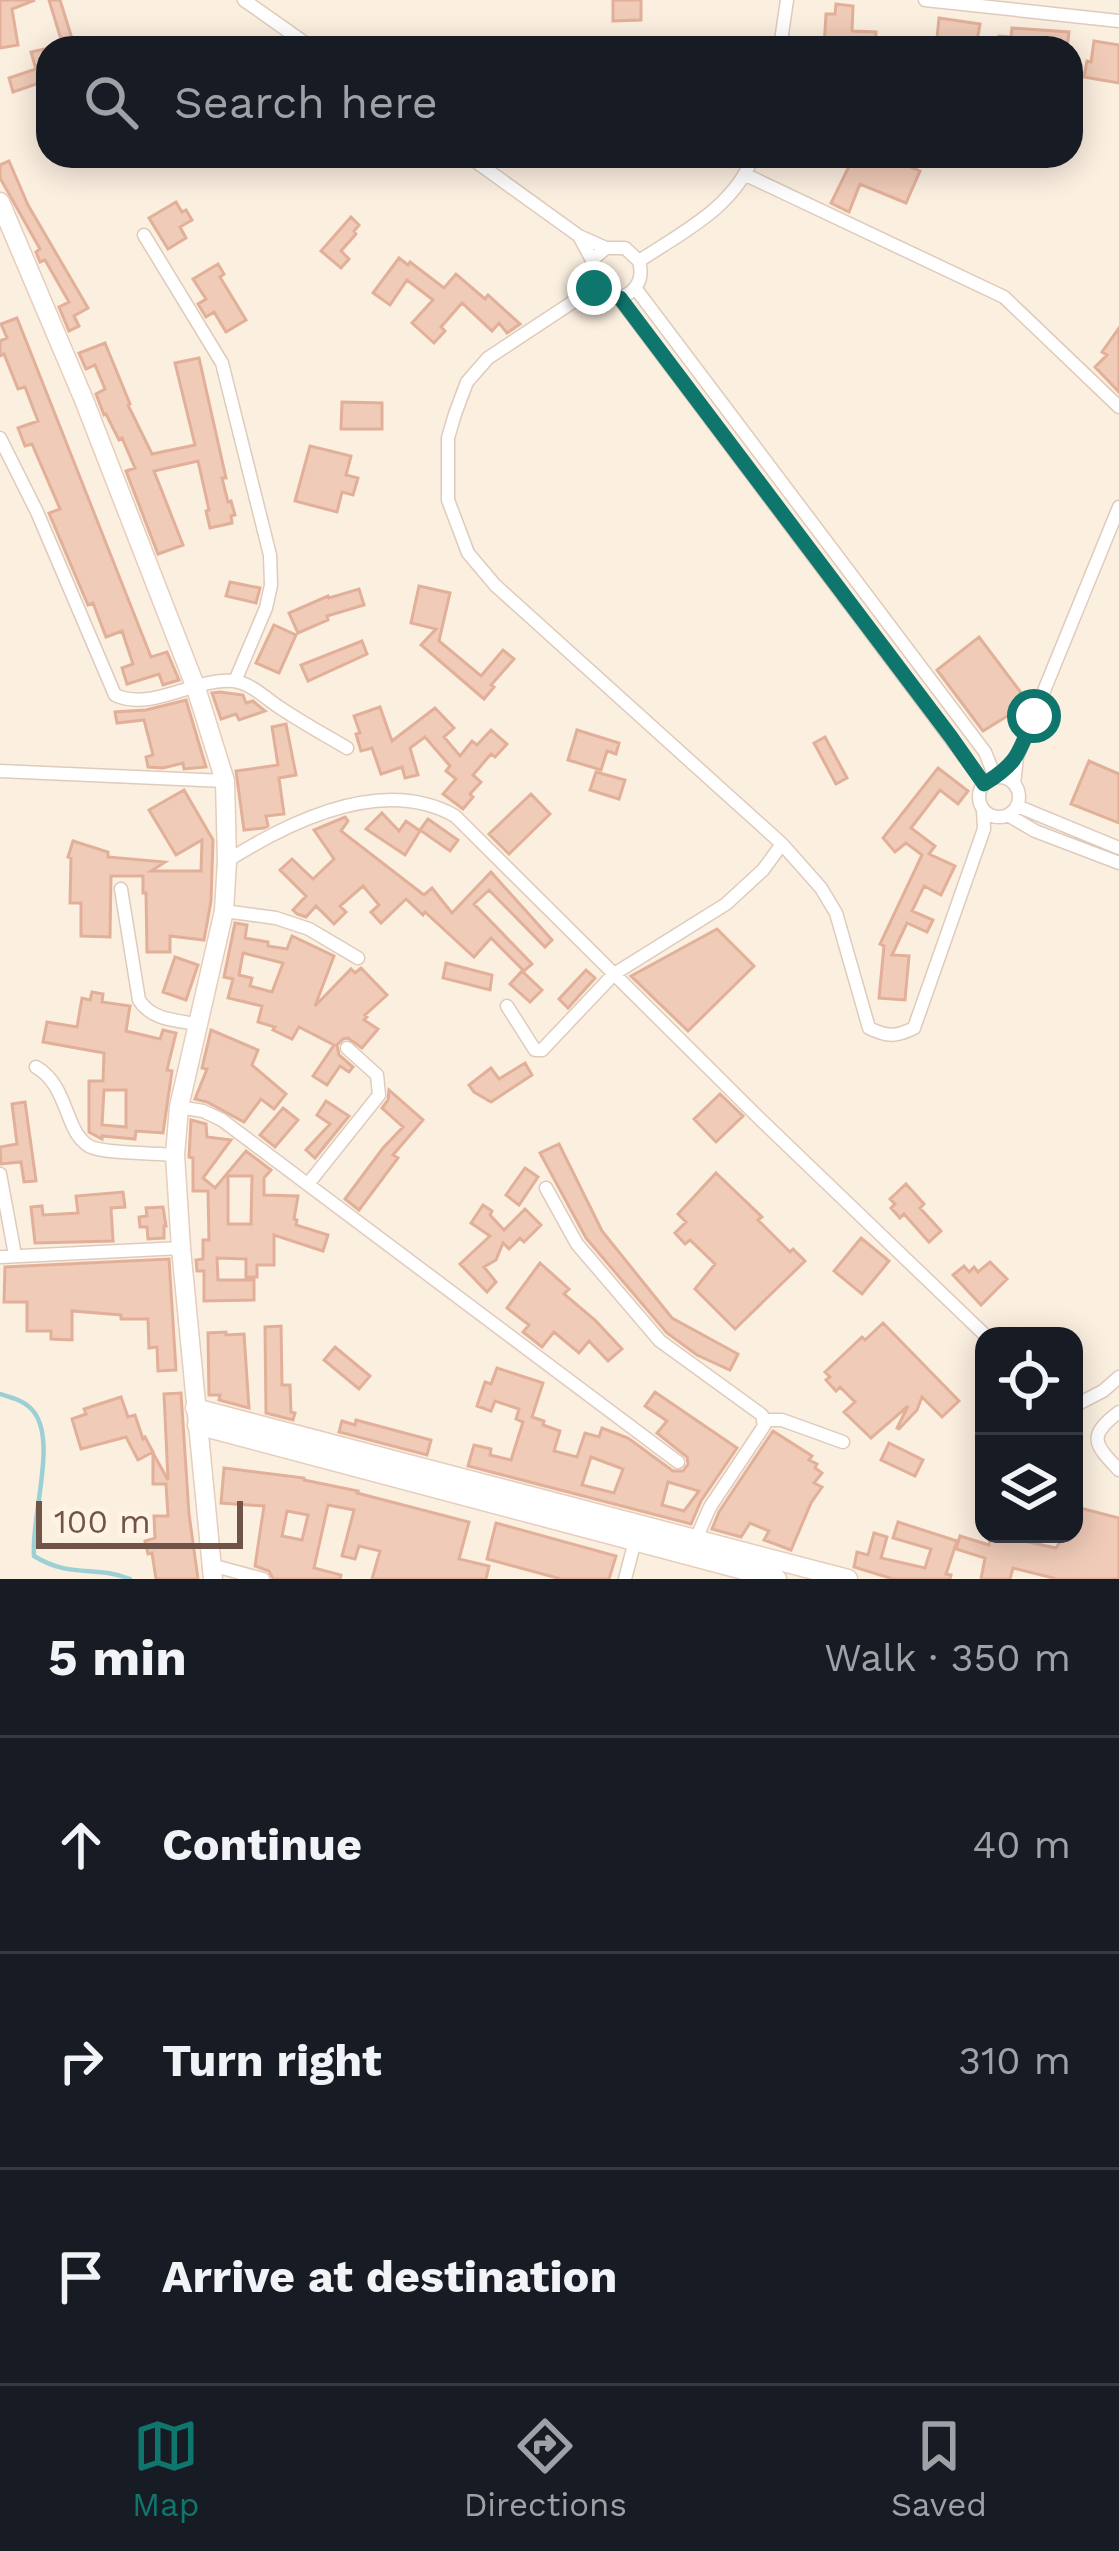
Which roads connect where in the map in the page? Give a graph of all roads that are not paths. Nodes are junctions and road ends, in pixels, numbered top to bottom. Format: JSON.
{"nodes":[{"id":1,"x":244,"y":0,"type":"edge"},
{"id":2,"x":787,"y":0,"type":"edge"},
{"id":3,"x":925,"y":0,"type":"edge"},
{"id":4,"x":1119,"y":21,"type":"edge"},
{"id":5,"x":296,"y":36,"type":"edge"},
{"id":6,"x":782,"y":36,"type":"edge"},
{"id":7,"x":485,"y":168,"type":"edge"},
{"id":8,"x":749,"y":168,"type":"edge"},
{"id":9,"x":746,"y":176,"type":"junction"},
{"id":10,"x":0,"y":202,"type":"edge"},
{"id":11,"x":144,"y":235,"type":"dead end"},
{"id":12,"x":579,"y":236,"type":"junction"},
{"id":13,"x":606,"y":248,"type":"junction"},
{"id":14,"x":592,"y":260,"type":"junction"},
{"id":15,"x":639,"y":261,"type":"junction"},
{"id":16,"x":594,"y":288,"type":"junction"},
{"id":17,"x":636,"y":289,"type":"junction"},
{"id":18,"x":620,"y":298,"type":"junction"},
{"id":19,"x":1119,"y":407,"type":"edge"},
{"id":20,"x":728,"y":412,"type":"junction"},
{"id":21,"x":714,"y":423,"type":"junction"},
{"id":22,"x":0,"y":438,"type":"edge"},
{"id":23,"x":1119,"y":507,"type":"edge"},
{"id":24,"x":830,"y":547,"type":"junction"},
{"id":25,"x":816,"y":558,"type":"junction"},
{"id":26,"x":930,"y":680,"type":"junction"},
{"id":27,"x":235,"y":682,"type":"junction"},
{"id":28,"x":196,"y":688,"type":"junction"},
{"id":29,"x":916,"y":690,"type":"junction"},
{"id":30,"x":347,"y":748,"type":"dead end"},
{"id":31,"x":1017,"y":758,"type":"junction"},
{"id":32,"x":0,"y":771,"type":"edge"},
{"id":33,"x":993,"y":779,"type":"junction"},
{"id":34,"x":225,"y":782,"type":"junction"},
{"id":35,"x":1014,"y":784,"type":"junction"},
{"id":36,"x":983,"y":810,"type":"junction"},
{"id":37,"x":1008,"y":813,"type":"junction"},
{"id":38,"x":984,"y":829,"type":"junction"},
{"id":39,"x":782,"y":844,"type":"junction"},
{"id":40,"x":1119,"y":848,"type":"edge"},
{"id":41,"x":227,"y":861,"type":"junction"},
{"id":42,"x":1119,"y":862,"type":"edge"},
{"id":43,"x":122,"y":889,"type":"dead end"},
{"id":44,"x":224,"y":910,"type":"junction"},
{"id":45,"x":358,"y":958,"type":"dead end"},
{"id":46,"x":614,"y":974,"type":"junction"},
{"id":47,"x":507,"y":1006,"type":"dead end"},
{"id":48,"x":197,"y":1024,"type":"junction"},
{"id":49,"x":347,"y":1048,"type":"dead end"},
{"id":50,"x":36,"y":1067,"type":"dead end"},
{"id":51,"x":178,"y":1107,"type":"junction"},
{"id":52,"x":176,"y":1155,"type":"junction"},
{"id":53,"x":0,"y":1174,"type":"edge"},
{"id":54,"x":308,"y":1184,"type":"junction"},
{"id":55,"x":546,"y":1188,"type":"dead end"},
{"id":56,"x":181,"y":1248,"type":"junction"},
{"id":57,"x":7,"y":1256,"type":"edge"},
{"id":58,"x":977,"y":1327,"type":"edge"},
{"id":59,"x":1119,"y":1377,"type":"edge"},
{"id":60,"x":1083,"y":1401,"type":"edge"},
{"id":61,"x":1119,"y":1412,"type":"edge"},
{"id":62,"x":196,"y":1416,"type":"junction"},
{"id":63,"x":764,"y":1420,"type":"junction"},
{"id":64,"x":843,"y":1442,"type":"dead end"},
{"id":65,"x":678,"y":1462,"type":"dead end"},
{"id":66,"x":1119,"y":1470,"type":"edge"},
{"id":67,"x":637,"y":1533,"type":"junction"},
{"id":68,"x":697,"y":1539,"type":"junction"},
{"id":69,"x":212,"y":1572,"type":"edge"},
{"id":70,"x":792,"y":1572,"type":"edge"},
{"id":71,"x":263,"y":1579,"type":"edge"},
{"id":72,"x":625,"y":1579,"type":"edge"},
{"id":73,"x":777,"y":1579,"type":"edge"},
{"id":74,"x":848,"y":1579,"type":"edge"}],
"edges":[{"from":1,"to":5,"type":"street"},
{"from":2,"to":6,"type":"street"},
{"from":3,"to":4,"type":"street"},
{"from":7,"to":12,"type":"street"},
{"from":8,"to":9,"type":"street"},
{"from":9,"to":15,"type":"street"},
{"from":9,"to":19,"type":"street"},
{"from":10,"to":28,"type":"street"},
{"from":11,"to":27,"type":"street"},
{"from":12,"to":13,"type":"street"},
{"from":12,"to":14,"type":"street"},
{"from":13,"to":14,"type":"street"},
{"from":13,"to":15,"type":"street"},
{"from":14,"to":16,"type":"street"},
{"from":15,"to":17,"type":"street"},
{"from":16,"to":18,"type":"street"},
{"from":16,"to":39,"type":"street"},
{"from":17,"to":18,"type":"street"},
{"from":17,"to":20,"type":"street"},
{"from":18,"to":21,"type":"street"},
{"from":20,"to":21,"type":"street"},
{"from":20,"to":24,"type":"street"},
{"from":21,"to":25,"type":"street"},
{"from":22,"to":28,"type":"street"},
{"from":23,"to":31,"type":"street"},
{"from":24,"to":25,"type":"street"},
{"from":24,"to":26,"type":"street"},
{"from":25,"to":29,"type":"street"},
{"from":26,"to":29,"type":"street"},
{"from":26,"to":33,"type":"street"},
{"from":27,"to":28,"type":"street"},
{"from":27,"to":30,"type":"street"},
{"from":28,"to":34,"type":"street"},
{"from":29,"to":33,"type":"street"},
{"from":31,"to":33,"type":"street"},
{"from":31,"to":35,"type":"street"},
{"from":32,"to":34,"type":"street"},
{"from":33,"to":35,"type":"street"},
{"from":33,"to":36,"type":"street"},
{"from":34,"to":41,"type":"street"},
{"from":35,"to":37,"type":"street"},
{"from":36,"to":37,"type":"street"},
{"from":36,"to":38,"type":"street"},
{"from":37,"to":38,"type":"street"},
{"from":37,"to":40,"type":"street"},
{"from":37,"to":42,"type":"street"},
{"from":38,"to":39,"type":"street"},
{"from":39,"to":46,"type":"street"},
{"from":41,"to":44,"type":"street"},
{"from":41,"to":46,"type":"street"},
{"from":43,"to":48,"type":"street"},
{"from":44,"to":45,"type":"street"},
{"from":44,"to":48,"type":"street"},
{"from":46,"to":47,"type":"street"},
{"from":46,"to":58,"type":"street"},
{"from":48,"to":51,"type":"street"},
{"from":49,"to":54,"type":"street"},
{"from":50,"to":52,"type":"street"},
{"from":51,"to":52,"type":"street"},
{"from":51,"to":54,"type":"street"},
{"from":52,"to":56,"type":"street"},
{"from":53,"to":57,"type":"street"},
{"from":54,"to":65,"type":"street"},
{"from":55,"to":63,"type":"street"},
{"from":56,"to":57,"type":"street"},
{"from":56,"to":62,"type":"street"},
{"from":59,"to":60,"type":"street"},
{"from":61,"to":66,"type":"street"},
{"from":62,"to":67,"type":"street"},
{"from":62,"to":69,"type":"street"},
{"from":63,"to":64,"type":"street"},
{"from":63,"to":68,"type":"street"},
{"from":67,"to":68,"type":"street"},
{"from":67,"to":72,"type":"street"},
{"from":67,"to":73,"type":"street"},
{"from":68,"to":70,"type":"street"},
{"from":69,"to":71,"type":"street"},
{"from":70,"to":74,"type":"street"}]}
